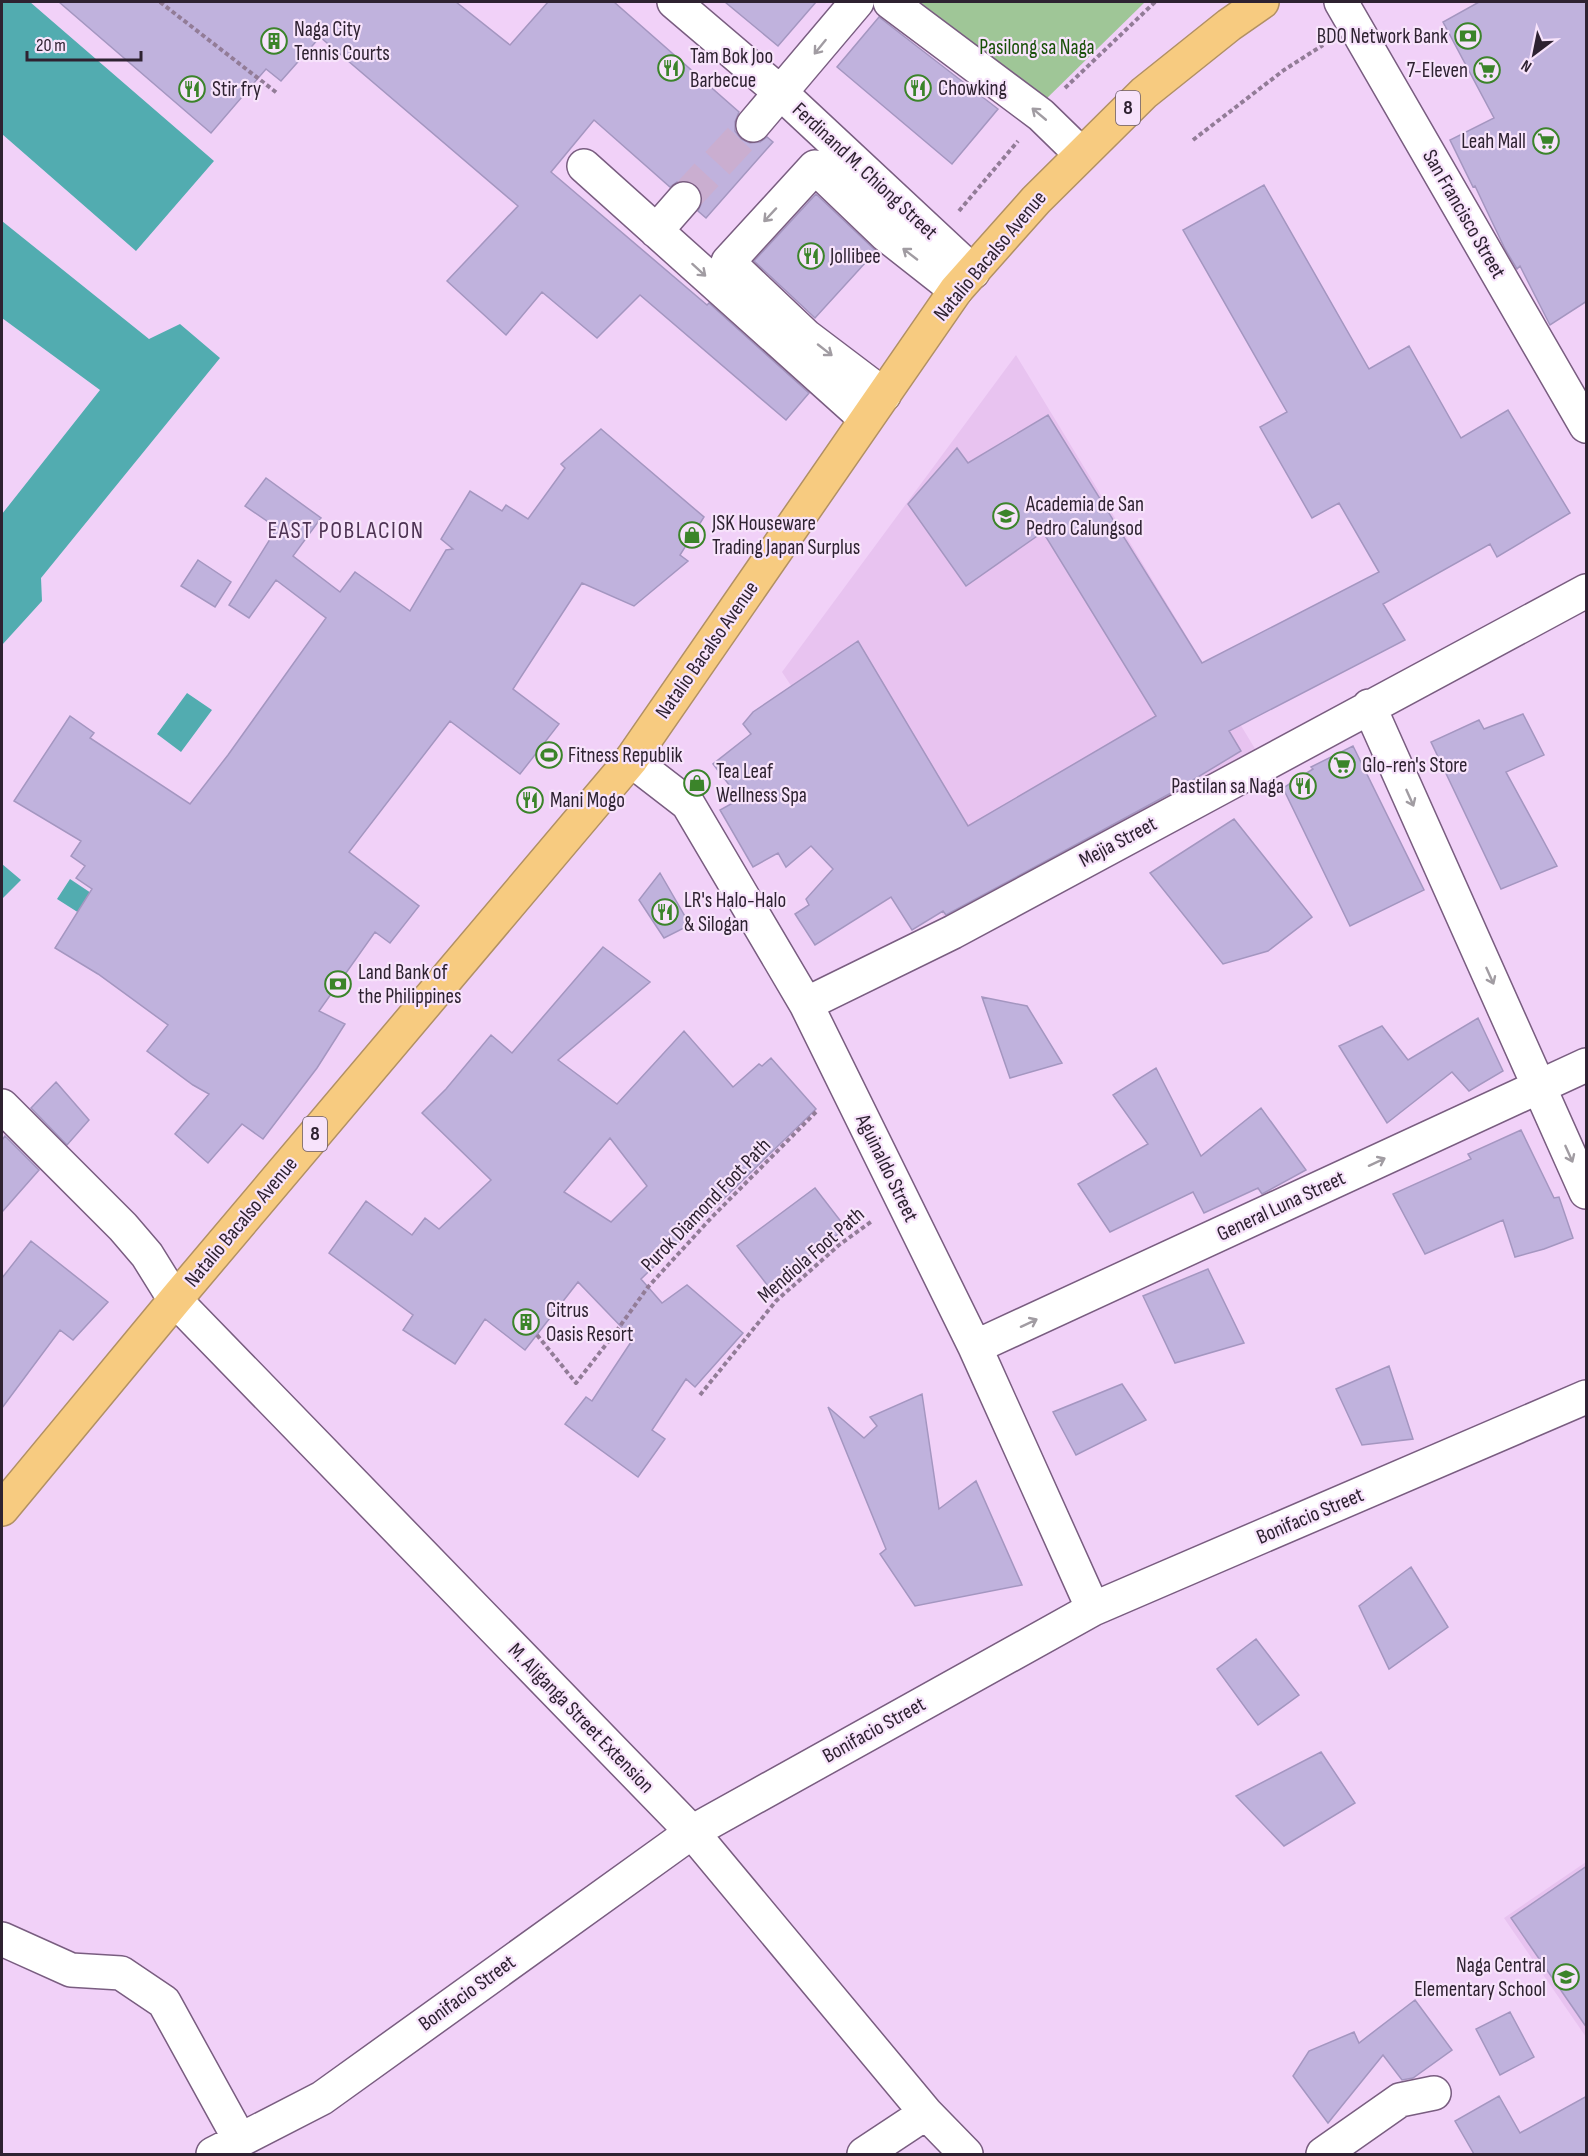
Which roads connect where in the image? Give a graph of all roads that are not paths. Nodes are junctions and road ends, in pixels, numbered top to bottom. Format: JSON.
{"nodes":[{"id":1,"x":674,"y":2,"type":"edge"},
{"id":2,"x":857,"y":2,"type":"edge"},
{"id":3,"x":890,"y":2,"type":"edge"},
{"id":4,"x":1262,"y":2,"type":"edge"},
{"id":5,"x":1348,"y":13,"type":"edge"},
{"id":6,"x":781,"y":93,"type":"junction"},
{"id":7,"x":753,"y":125,"type":"tunnel mouth"},
{"id":8,"x":1081,"y":154,"type":"junction"},
{"id":9,"x":584,"y":166,"type":"dead end"},
{"id":10,"x":684,"y":199,"type":"tunnel mouth"},
{"id":11,"x":656,"y":231,"type":"junction"},
{"id":12,"x":964,"y":281,"type":"junction"},
{"id":13,"x":875,"y":407,"type":"junction"},
{"id":14,"x":1587,"y":426,"type":"edge"},
{"id":15,"x":1587,"y":591,"type":"edge"},
{"id":16,"x":1369,"y":706,"type":"junction"},
{"id":17,"x":631,"y":760,"type":"junction"},
{"id":18,"x":806,"y":1004,"type":"junction"},
{"id":19,"x":1587,"y":1065,"type":"edge"},
{"id":20,"x":1540,"y":1087,"type":"junction"},
{"id":21,"x":2,"y":1106,"type":"edge"},
{"id":22,"x":1587,"y":1192,"type":"edge"},
{"id":23,"x":175,"y":1300,"type":"junction"},
{"id":24,"x":975,"y":1347,"type":"junction"},
{"id":25,"x":1587,"y":1396,"type":"edge"},
{"id":26,"x":2,"y":1509,"type":"edge"},
{"id":27,"x":1093,"y":1609,"type":"junction"},
{"id":28,"x":692,"y":1832,"type":"junction"},
{"id":29,"x":2,"y":1939,"type":"edge"},
{"id":30,"x":1434,"y":2093,"type":"dead end"},
{"id":31,"x":926,"y":2112,"type":"junction"},
{"id":32,"x":226,"y":2147,"type":"edge"},
{"id":33,"x":864,"y":2154,"type":"edge"},
{"id":34,"x":966,"y":2154,"type":"edge"},
{"id":35,"x":1323,"y":2154,"type":"edge"}],
"edges":[{"from":1,"to":6,"type":"street","name":"Ferdinand M. Chiong Street"},
{"from":2,"to":6,"type":"street","one_way":true},
{"from":8,"to":3,"type":"street","one_way":true},
{"from":4,"to":8,"type":"highway","name":"Natalio Bacalso Avenue","number":"8"},
{"from":5,"to":14,"type":"street","name":"San Francisco Street"},
{"from":6,"to":7,"type":"street"},
{"from":6,"to":12,"type":"street","name":"Ferdinand M. Chiong Street"},
{"from":8,"to":12,"type":"highway","name":"Natalio Bacalso Avenue","number":"8"},
{"from":9,"to":11,"type":"street"},
{"from":10,"to":11,"type":"street"},
{"from":11,"to":13,"type":"street","one_way":true},
{"from":12,"to":13,"type":"highway","name":"Natalio Bacalso Avenue","number":"8"},
{"from":12,"to":13,"type":"street","one_way":true},
{"from":13,"to":17,"type":"highway","name":"Natalio Bacalso Avenue","number":"8"},
{"from":15,"to":16,"type":"street","name":"Mejia Street"},
{"from":16,"to":18,"type":"street","name":"Mejia Street"},
{"from":16,"to":20,"type":"street","one_way":true},
{"from":17,"to":18,"type":"street","name":"Aguinaldo Street"},
{"from":17,"to":23,"type":"highway","name":"Natalio Bacalso Avenue","number":"8"},
{"from":18,"to":24,"type":"street","name":"Aguinaldo Street"},
{"from":19,"to":20,"type":"street","name":"General Luna Street"},
{"from":20,"to":22,"type":"street","one_way":true},
{"from":24,"to":20,"type":"street","name":"General Luna Street","one_way":true},
{"from":21,"to":23,"type":"street","name":"M. Aliganga Street Extension"},
{"from":23,"to":26,"type":"highway","name":"Natalio Bacalso Avenue","number":"8"},
{"from":23,"to":28,"type":"street","name":"M. Aliganga Street Extension"},
{"from":24,"to":27,"type":"street","name":"Aguinaldo Street"},
{"from":25,"to":27,"type":"street","name":"Bonifacio Street"},
{"from":27,"to":28,"type":"street","name":"Bonifacio Street"},
{"from":28,"to":31,"type":"street","name":"M. Aliganga Street Extension"},
{"from":28,"to":32,"type":"street","name":"Bonifacio Street"},
{"from":29,"to":32,"type":"street"},
{"from":30,"to":35,"type":"street"},
{"from":31,"to":33,"type":"street"},
{"from":31,"to":34,"type":"street","name":"M. Aliganga Street Extension"}]}
